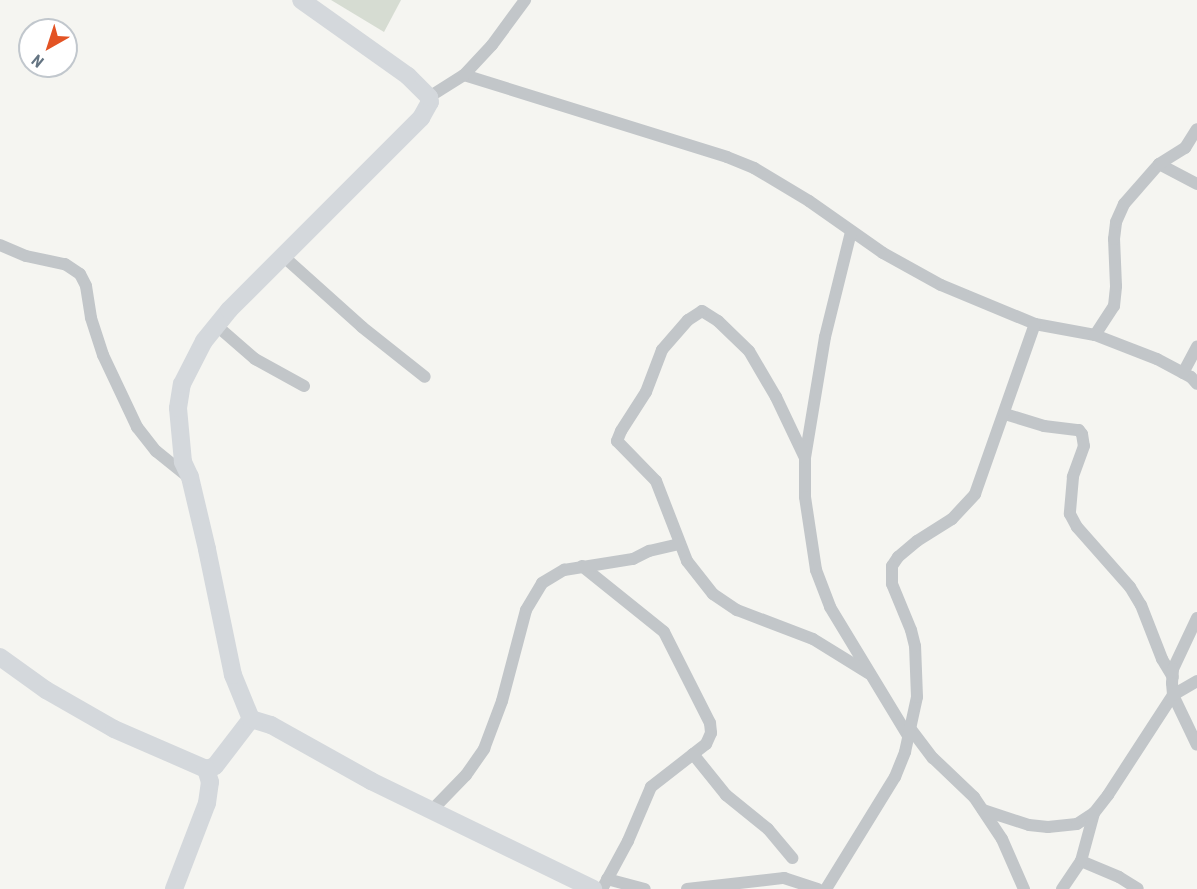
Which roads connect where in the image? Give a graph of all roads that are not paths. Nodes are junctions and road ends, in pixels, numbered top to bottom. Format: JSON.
{"nodes":[{"id":1,"x":301,"y":0,"type":"edge"},
{"id":2,"x":525,"y":0,"type":"edge"},
{"id":3,"x":464,"y":75,"type":"junction"},
{"id":4,"x":429,"y":97,"type":"junction"},
{"id":5,"x":1197,"y":129,"type":"edge"},
{"id":6,"x":1159,"y":164,"type":"junction"},
{"id":7,"x":1197,"y":184,"type":"edge"},
{"id":8,"x":851,"y":232,"type":"junction"},
{"id":9,"x":0,"y":245,"type":"edge"},
{"id":10,"x":283,"y":256,"type":"junction"},
{"id":11,"x":1035,"y":324,"type":"junction"},
{"id":12,"x":216,"y":326,"type":"junction"},
{"id":13,"x":1095,"y":335,"type":"junction"},
{"id":14,"x":1197,"y":347,"type":"edge"},
{"id":15,"x":1183,"y":373,"type":"junction"},
{"id":16,"x":425,"y":377,"type":"dead end"},
{"id":17,"x":1197,"y":384,"type":"edge"},
{"id":18,"x":304,"y":386,"type":"dead end"},
{"id":19,"x":1005,"y":414,"type":"junction"},
{"id":20,"x":805,"y":458,"type":"junction"},
{"id":21,"x":190,"y":477,"type":"junction"},
{"id":22,"x":679,"y":544,"type":"junction"},
{"id":23,"x":582,"y":566,"type":"junction"},
{"id":24,"x":1197,"y":618,"type":"edge"},
{"id":25,"x":0,"y":657,"type":"edge"},
{"id":26,"x":868,"y":673,"type":"junction"},
{"id":27,"x":1173,"y":677,"type":"junction"},
{"id":28,"x":1197,"y":681,"type":"edge"},
{"id":29,"x":1173,"y":695,"type":"junction"},
{"id":30,"x":251,"y":719,"type":"junction"},
{"id":31,"x":909,"y":732,"type":"junction"},
{"id":32,"x":1197,"y":745,"type":"edge"},
{"id":33,"x":693,"y":754,"type":"junction"},
{"id":34,"x":206,"y":769,"type":"junction"},
{"id":35,"x":433,"y":809,"type":"junction"},
{"id":36,"x":983,"y":810,"type":"junction"},
{"id":37,"x":1094,"y":813,"type":"junction"},
{"id":38,"x":792,"y":858,"type":"dead end"},
{"id":39,"x":1081,"y":861,"type":"junction"},
{"id":40,"x":601,"y":886,"type":"edge"},
{"id":41,"x":174,"y":889,"type":"edge"},
{"id":42,"x":645,"y":889,"type":"edge"},
{"id":43,"x":687,"y":889,"type":"edge"},
{"id":44,"x":818,"y":889,"type":"edge"},
{"id":45,"x":826,"y":889,"type":"edge"},
{"id":46,"x":1024,"y":889,"type":"edge"},
{"id":47,"x":1062,"y":889,"type":"edge"},
{"id":48,"x":1138,"y":889,"type":"edge"}],
"edges":[{"from":1,"to":4,"type":"street"},
{"from":2,"to":3,"type":"street"},
{"from":3,"to":4,"type":"street"},
{"from":3,"to":8,"type":"street"},
{"from":4,"to":10,"type":"street"},
{"from":5,"to":6,"type":"street"},
{"from":6,"to":7,"type":"street"},
{"from":6,"to":13,"type":"street"},
{"from":8,"to":11,"type":"street"},
{"from":8,"to":20,"type":"street"},
{"from":9,"to":21,"type":"street"},
{"from":10,"to":12,"type":"street"},
{"from":10,"to":16,"type":"street"},
{"from":11,"to":13,"type":"street"},
{"from":11,"to":19,"type":"street"},
{"from":12,"to":18,"type":"street"},
{"from":12,"to":21,"type":"street"},
{"from":13,"to":15,"type":"street"},
{"from":14,"to":15,"type":"street"},
{"from":15,"to":17,"type":"street"},
{"from":19,"to":27,"type":"street"},
{"from":19,"to":31,"type":"street"},
{"from":20,"to":22,"type":"street"},
{"from":20,"to":26,"type":"street"},
{"from":21,"to":30,"type":"street"},
{"from":22,"to":23,"type":"street"},
{"from":22,"to":26,"type":"street"},
{"from":23,"to":33,"type":"street"},
{"from":23,"to":35,"type":"street"},
{"from":24,"to":27,"type":"street"},
{"from":25,"to":34,"type":"street"},
{"from":26,"to":31,"type":"street"},
{"from":27,"to":29,"type":"street"},
{"from":28,"to":29,"type":"street"},
{"from":29,"to":32,"type":"street"},
{"from":29,"to":37,"type":"street"},
{"from":30,"to":34,"type":"street"},
{"from":30,"to":35,"type":"street"},
{"from":31,"to":36,"type":"street"},
{"from":31,"to":45,"type":"street"},
{"from":33,"to":38,"type":"street"},
{"from":33,"to":40,"type":"street"},
{"from":34,"to":41,"type":"street"},
{"from":35,"to":40,"type":"street"},
{"from":36,"to":37,"type":"street"},
{"from":36,"to":46,"type":"street"},
{"from":37,"to":39,"type":"street"},
{"from":39,"to":47,"type":"street"},
{"from":39,"to":48,"type":"street"},
{"from":40,"to":42,"type":"street"},
{"from":43,"to":44,"type":"street"}]}
